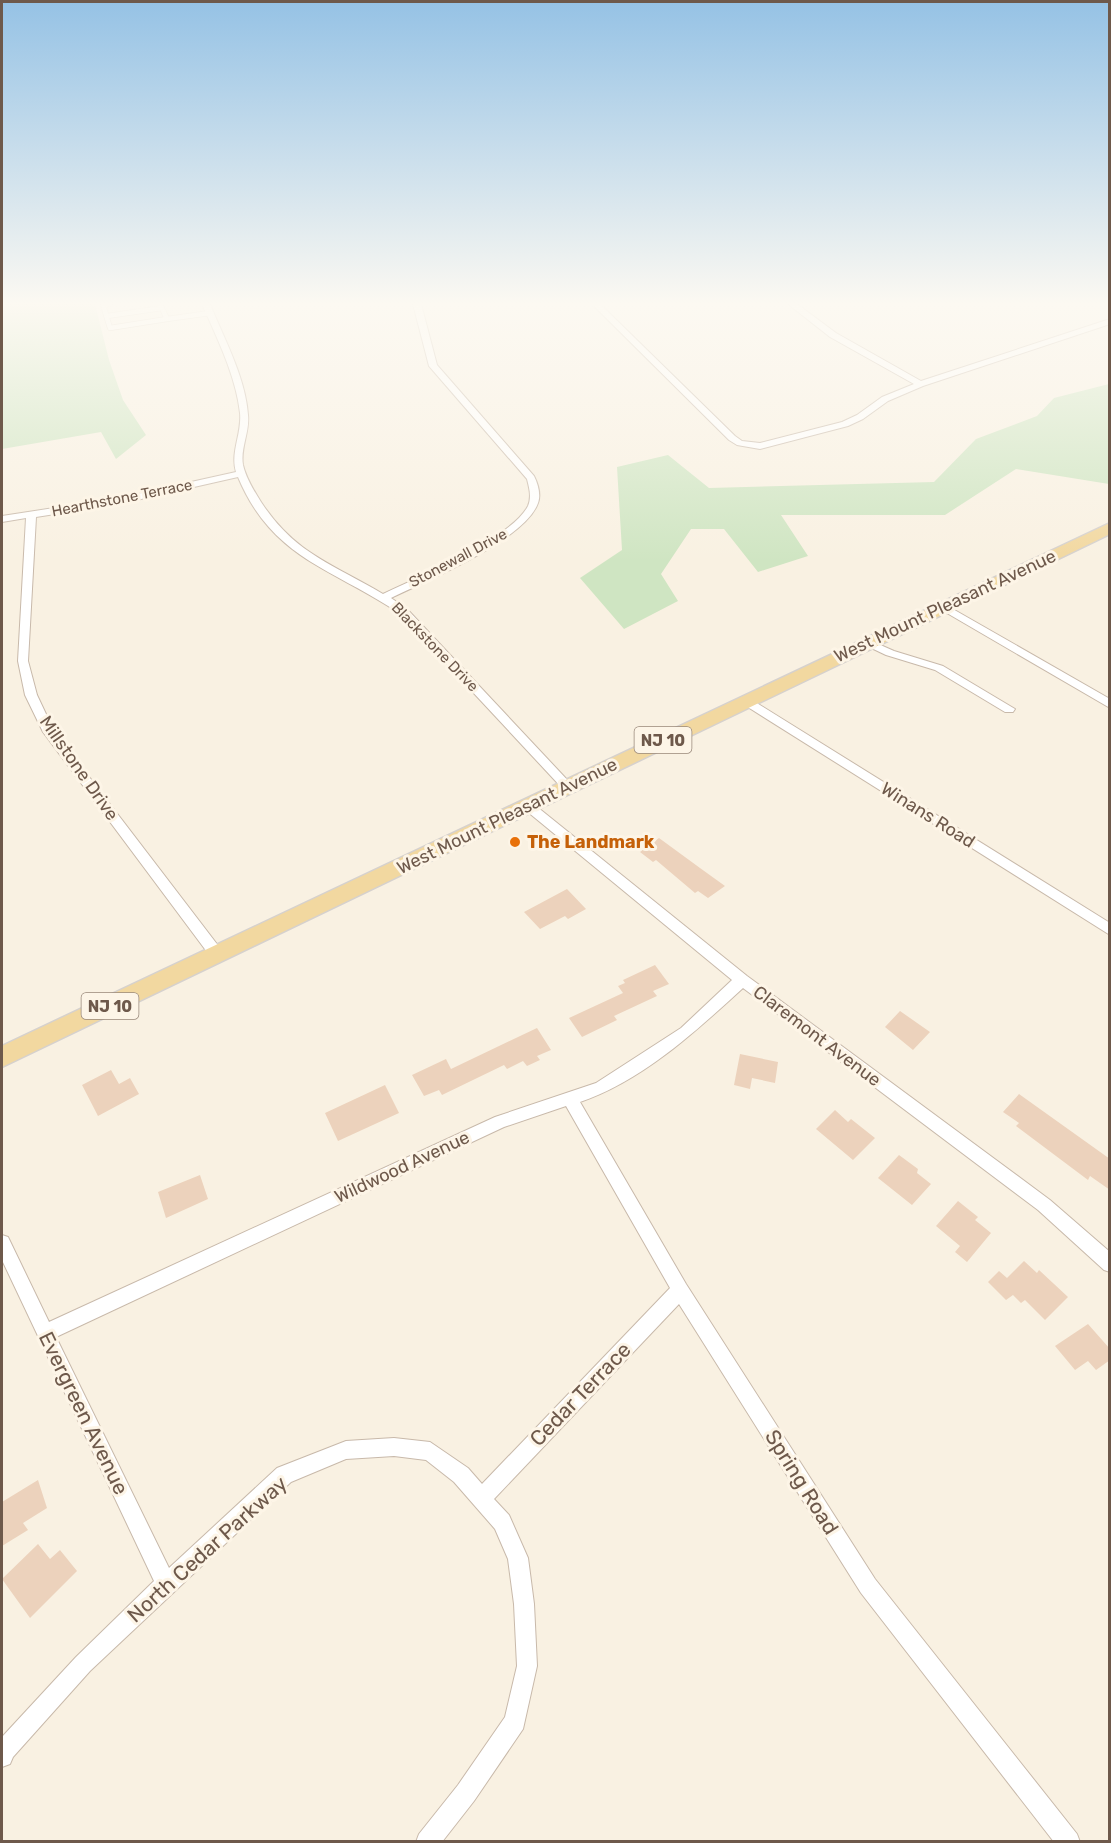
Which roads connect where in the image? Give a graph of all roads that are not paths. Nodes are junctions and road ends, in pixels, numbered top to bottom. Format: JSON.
{"nodes":[{"id":1,"x":237,"y":390,"type":"edge"},
{"id":2,"x":454,"y":390,"type":"edge"},
{"id":3,"x":685,"y":390,"type":"edge"},
{"id":4,"x":906,"y":390,"type":"edge"},
{"id":5,"x":241,"y":474,"type":"junction"},
{"id":6,"x":31,"y":515,"type":"junction"},
{"id":7,"x":2,"y":519,"type":"edge"},
{"id":8,"x":1106,"y":533,"type":"edge"},
{"id":9,"x":385,"y":597,"type":"junction"},
{"id":10,"x":944,"y":607,"type":"junction"},
{"id":11,"x":869,"y":643,"type":"junction"},
{"id":12,"x":747,"y":701,"type":"junction"},
{"id":13,"x":1110,"y":704,"type":"edge"},
{"id":14,"x":1009,"y":709,"type":"dead end"},
{"id":15,"x":567,"y":786,"type":"junction"},
{"id":16,"x":526,"y":805,"type":"junction"},
{"id":17,"x":1110,"y":930,"type":"edge"},
{"id":18,"x":218,"y":956,"type":"junction"},
{"id":19,"x":742,"y":980,"type":"junction"},
{"id":20,"x":2,"y":1057,"type":"edge"},
{"id":21,"x":570,"y":1099,"type":"junction"},
{"id":22,"x":2,"y":1243,"type":"edge"},
{"id":23,"x":1110,"y":1264,"type":"edge"},
{"id":24,"x":680,"y":1290,"type":"junction"},
{"id":25,"x":45,"y":1333,"type":"junction"},
{"id":26,"x":481,"y":1499,"type":"junction"},
{"id":27,"x":166,"y":1584,"type":"junction"},
{"id":28,"x":2,"y":1756,"type":"edge"},
{"id":29,"x":427,"y":1842,"type":"edge"},
{"id":30,"x":1069,"y":1842,"type":"edge"}],
"edges":[{"from":1,"to":5,"type":"street","name":"Blackstone Drive"},
{"from":2,"to":9,"type":"street","name":"Stonewall Drive"},
{"from":3,"to":4,"type":"street"},
{"from":5,"to":6,"type":"street","name":"Hearthstone Terrace"},
{"from":5,"to":9,"type":"street","name":"Blackstone Drive"},
{"from":6,"to":7,"type":"street","name":"Hearthstone Terrace"},
{"from":6,"to":18,"type":"street","name":"Millstone Drive"},
{"from":8,"to":10,"type":"main road","name":"West Mount Pleasant Avenue","number":"NJ 10"},
{"from":9,"to":15,"type":"street","name":"Blackstone Drive"},
{"from":10,"to":11,"type":"main road","name":"West Mount Pleasant Avenue","number":"NJ 10"},
{"from":10,"to":13,"type":"street"},
{"from":11,"to":12,"type":"main road","name":"West Mount Pleasant Avenue","number":"NJ 10"},
{"from":11,"to":14,"type":"street"},
{"from":12,"to":15,"type":"main road","name":"West Mount Pleasant Avenue","number":"NJ 10"},
{"from":12,"to":17,"type":"street","name":"Winans Road"},
{"from":15,"to":16,"type":"main road","name":"West Mount Pleasant Avenue","number":"NJ 10"},
{"from":16,"to":18,"type":"main road","name":"West Mount Pleasant Avenue","number":"NJ 10"},
{"from":16,"to":19,"type":"street","name":"Claremont Avenue"},
{"from":18,"to":20,"type":"main road","name":"West Mount Pleasant Avenue","number":"NJ 10"},
{"from":19,"to":21,"type":"street","name":"Wildwood Avenue"},
{"from":19,"to":23,"type":"street","name":"Claremont Avenue"},
{"from":21,"to":24,"type":"street","name":"Spring Road"},
{"from":21,"to":25,"type":"street","name":"Wildwood Avenue"},
{"from":22,"to":25,"type":"street","name":"Evergreen Avenue"},
{"from":24,"to":26,"type":"street","name":"Cedar Terrace"},
{"from":24,"to":30,"type":"street","name":"Spring Road"},
{"from":25,"to":27,"type":"street","name":"Evergreen Avenue"},
{"from":26,"to":27,"type":"street","name":"North Cedar Parkway"},
{"from":26,"to":29,"type":"street","name":"North Cedar Parkway"},
{"from":27,"to":28,"type":"street","name":"North Cedar Parkway"}]}
